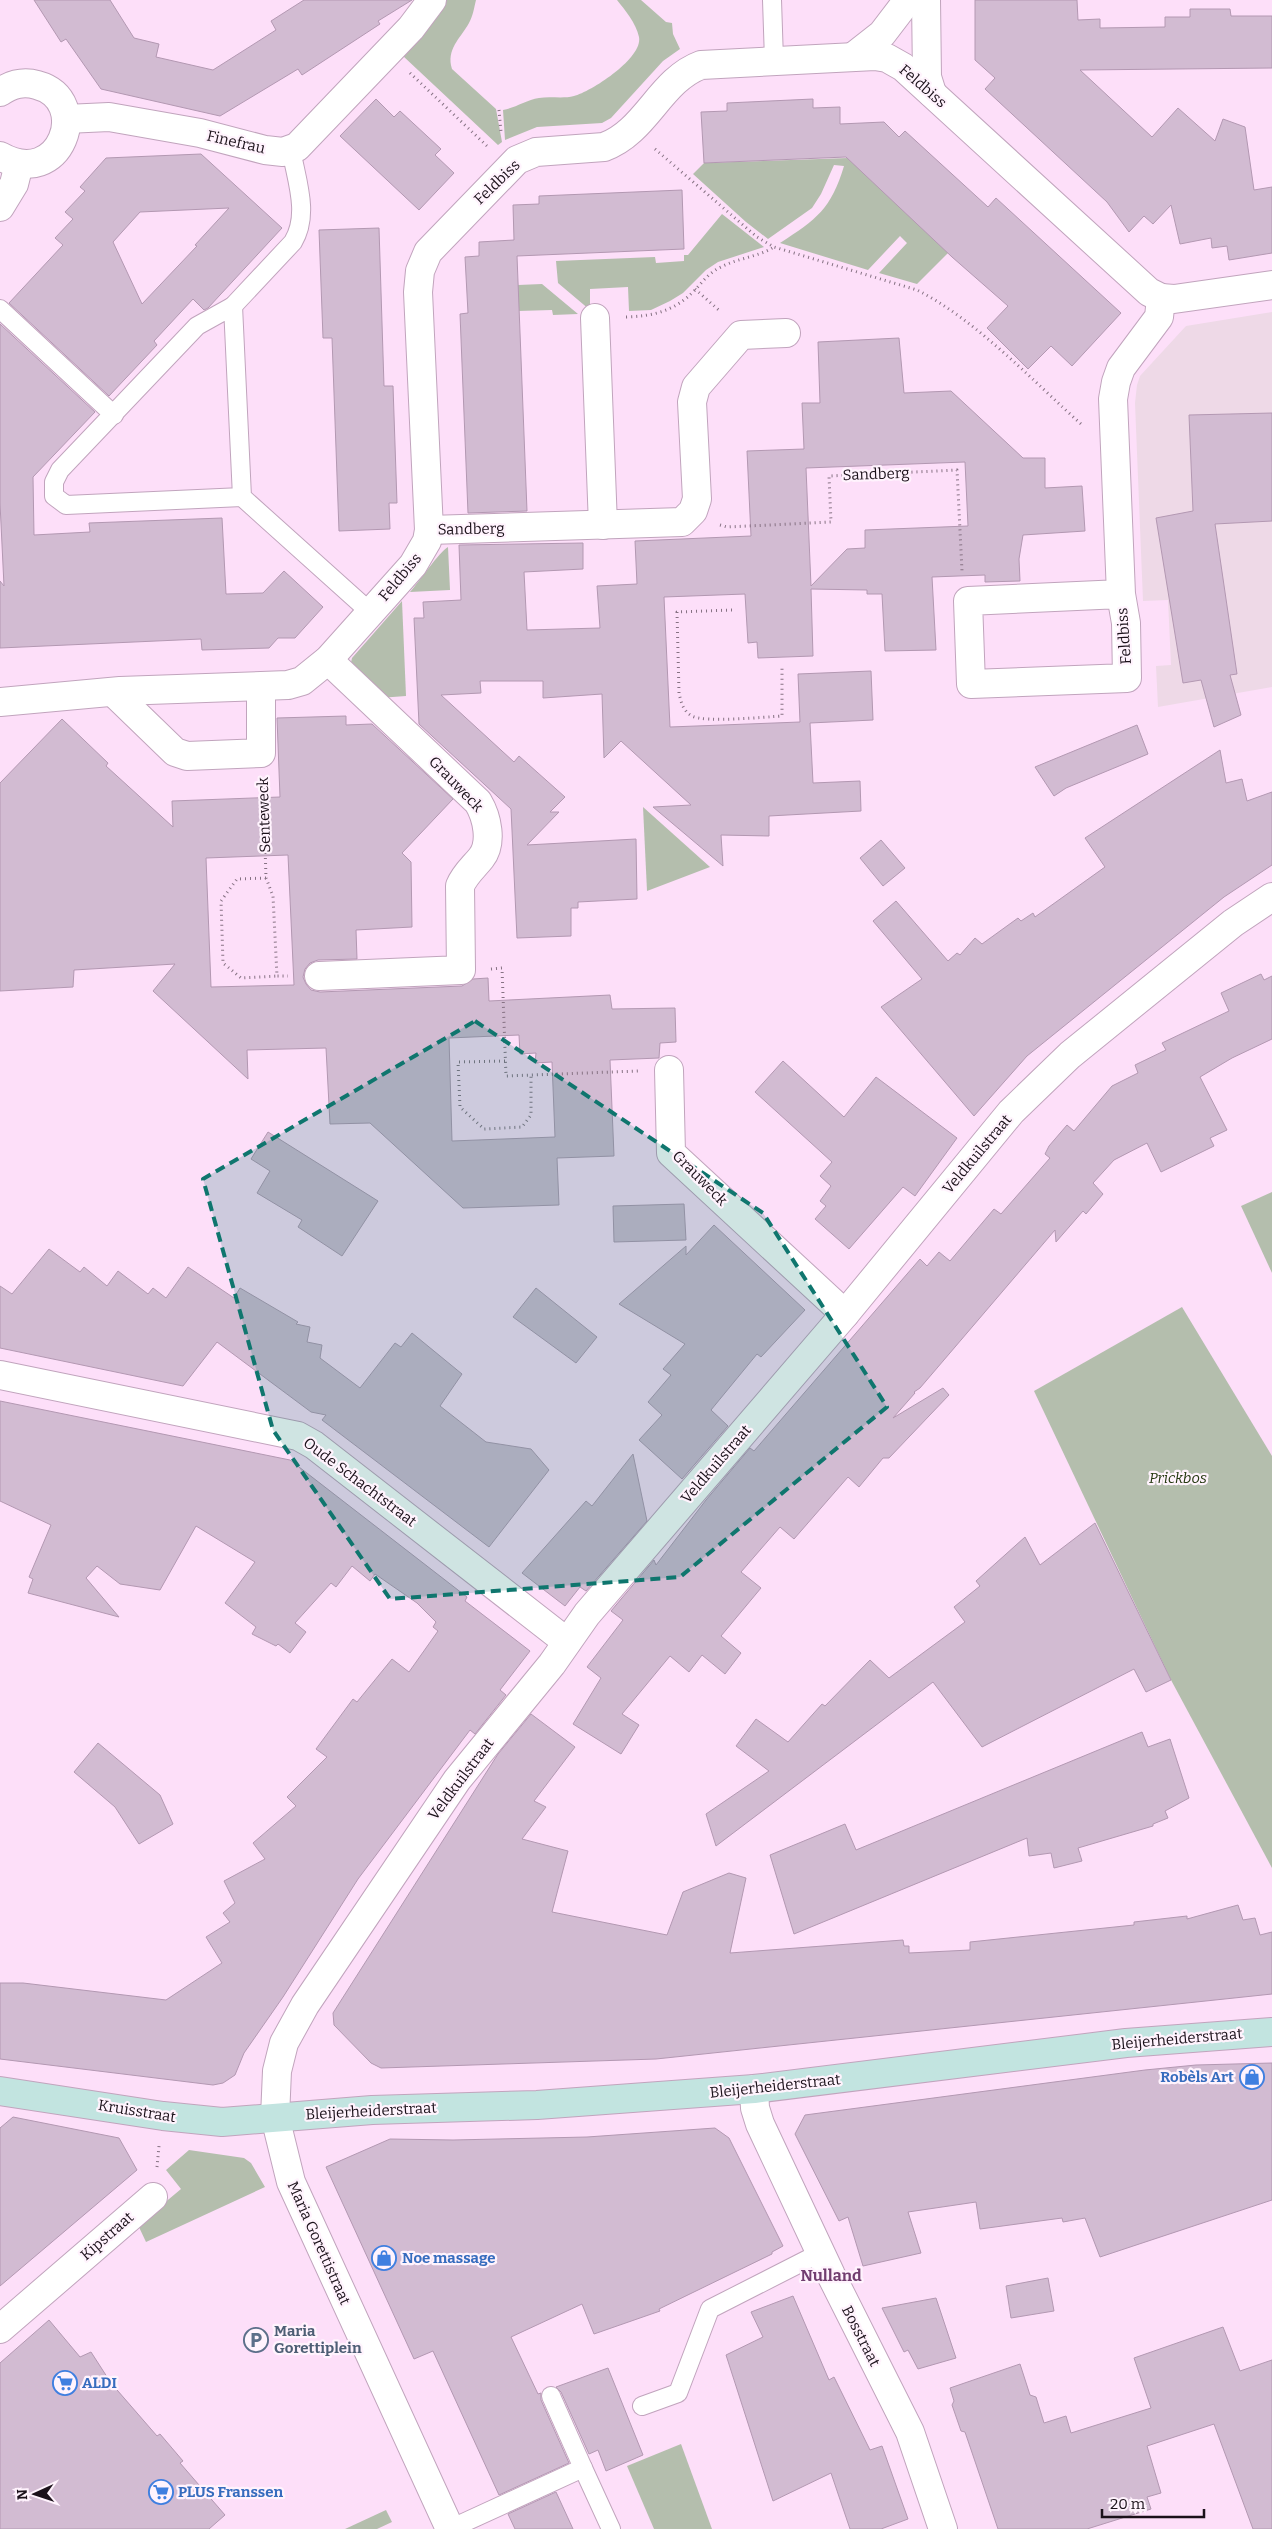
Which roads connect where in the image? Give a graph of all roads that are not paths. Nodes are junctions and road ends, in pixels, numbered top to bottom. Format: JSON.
{"nodes":[{"id":1,"x":432,"y":0,"type":"edge"},
{"id":2,"x":772,"y":0,"type":"edge"},
{"id":3,"x":908,"y":0,"type":"edge"},
{"id":4,"x":926,"y":0,"type":"edge"},
{"id":5,"x":854,"y":56,"type":"junction"},
{"id":6,"x":774,"y":60,"type":"junction"},
{"id":7,"x":3,"y":83,"type":"edge"},
{"id":8,"x":932,"y":93,"type":"junction"},
{"id":9,"x":66,"y":119,"type":"junction"},
{"id":10,"x":291,"y":149,"type":"junction"},
{"id":11,"x":9,"y":160,"type":"edge"},
{"id":12,"x":0,"y":207,"type":"edge"},
{"id":13,"x":1272,"y":285,"type":"edge"},
{"id":14,"x":1161,"y":298,"type":"junction"},
{"id":15,"x":233,"y":306,"type":"junction"},
{"id":16,"x":0,"y":309,"type":"edge"},
{"id":17,"x":596,"y":318,"type":"road end"},
{"id":18,"x":786,"y":333,"type":"dead end"},
{"id":19,"x":114,"y":414,"type":"junction"},
{"id":20,"x":242,"y":497,"type":"junction"},
{"id":21,"x":603,"y":525,"type":"junction"},
{"id":22,"x":429,"y":530,"type":"junction"},
{"id":23,"x":1121,"y":594,"type":"junction"},
{"id":24,"x":370,"y":612,"type":"junction"},
{"id":25,"x":328,"y":660,"type":"junction"},
{"id":26,"x":261,"y":687,"type":"junction"},
{"id":27,"x":113,"y":692,"type":"junction"},
{"id":28,"x":0,"y":702,"type":"edge"},
{"id":29,"x":1272,"y":897,"type":"edge"},
{"id":30,"x":319,"y":976,"type":"road end"},
{"id":31,"x":669,"y":1070,"type":"road end"},
{"id":32,"x":845,"y":1314,"type":"junction"},
{"id":33,"x":0,"y":1375,"type":"edge"},
{"id":34,"x":567,"y":1642,"type":"junction"},
{"id":35,"x":1272,"y":2032,"type":"edge"},
{"id":36,"x":754,"y":2089,"type":"junction"},
{"id":37,"x":0,"y":2092,"type":"edge"},
{"id":38,"x":275,"y":2116,"type":"junction"},
{"id":39,"x":153,"y":2197,"type":"road end"},
{"id":40,"x":820,"y":2253,"type":"junction"},
{"id":41,"x":0,"y":2329,"type":"edge"},
{"id":42,"x":552,"y":2396,"type":"dead end"},
{"id":43,"x":642,"y":2406,"type":"dead end"},
{"id":44,"x":583,"y":2468,"type":"junction"},
{"id":45,"x":450,"y":2529,"type":"edge"},
{"id":46,"x":611,"y":2529,"type":"edge"},
{"id":47,"x":943,"y":2529,"type":"edge"}],
"edges":[{"from":1,"to":10,"type":"street"},
{"from":2,"to":6,"type":"lane"},
{"from":3,"to":5,"type":"street"},
{"from":4,"to":8,"type":"street"},
{"from":5,"to":6,"type":"street","name":"Feldbiss"},
{"from":5,"to":8,"type":"street","name":"Feldbiss"},
{"from":6,"to":22,"type":"street","name":"Feldbiss"},
{"from":7,"to":9,"type":"street"},
{"from":8,"to":14,"type":"street","name":"Feldbiss"},
{"from":9,"to":10,"type":"street","name":"Finefrau"},
{"from":9,"to":11,"type":"street"},
{"from":10,"to":15,"type":"lane"},
{"from":11,"to":12,"type":"street"},
{"from":13,"to":14,"type":"street"},
{"from":14,"to":23,"type":"street"},
{"from":15,"to":19,"type":"lane"},
{"from":15,"to":20,"type":"lane"},
{"from":16,"to":19,"type":"lane"},
{"from":17,"to":21,"type":"street"},
{"from":18,"to":21,"type":"street","name":"Sandberg"},
{"from":19,"to":20,"type":"lane"},
{"from":20,"to":24,"type":"lane"},
{"from":21,"to":22,"type":"street","name":"Sandberg"},
{"from":22,"to":24,"type":"street","name":"Feldbiss"},
{"from":23,"to":23,"type":"street","name":"Feldbiss"},
{"from":24,"to":25,"type":"street","name":"Feldbiss"},
{"from":25,"to":26,"type":"street","name":"Feldbiss"},
{"from":25,"to":30,"type":"street","name":"Grauweck"},
{"from":26,"to":27,"type":"street","name":"Feldbiss"},
{"from":26,"to":27,"type":"street"},
{"from":27,"to":28,"type":"street","name":"Feldbiss"},
{"from":29,"to":32,"type":"street","name":"Veldkuilstraat"},
{"from":31,"to":32,"type":"street","name":"Grauweck"},
{"from":32,"to":34,"type":"street","name":"Veldkuilstraat"},
{"from":33,"to":34,"type":"street","name":"Oude Schachtstraat"},
{"from":34,"to":38,"type":"street","name":"Veldkuilstraat"},
{"from":35,"to":36,"type":"street","name":"Bleijerheiderstraat"},
{"from":36,"to":38,"type":"street","name":"Bleijerheiderstraat"},
{"from":36,"to":40,"type":"street","name":"Bosstraat"},
{"from":37,"to":38,"type":"street","name":"Kruisstraat"},
{"from":38,"to":45,"type":"street","name":"Maria Gorettistraat"},
{"from":39,"to":41,"type":"street","name":"Kipstraat"},
{"from":40,"to":43,"type":"lane"},
{"from":40,"to":47,"type":"street","name":"Bosstraat"},
{"from":42,"to":44,"type":"lane"},
{"from":44,"to":45,"type":"lane"},
{"from":44,"to":46,"type":"lane"}]}
